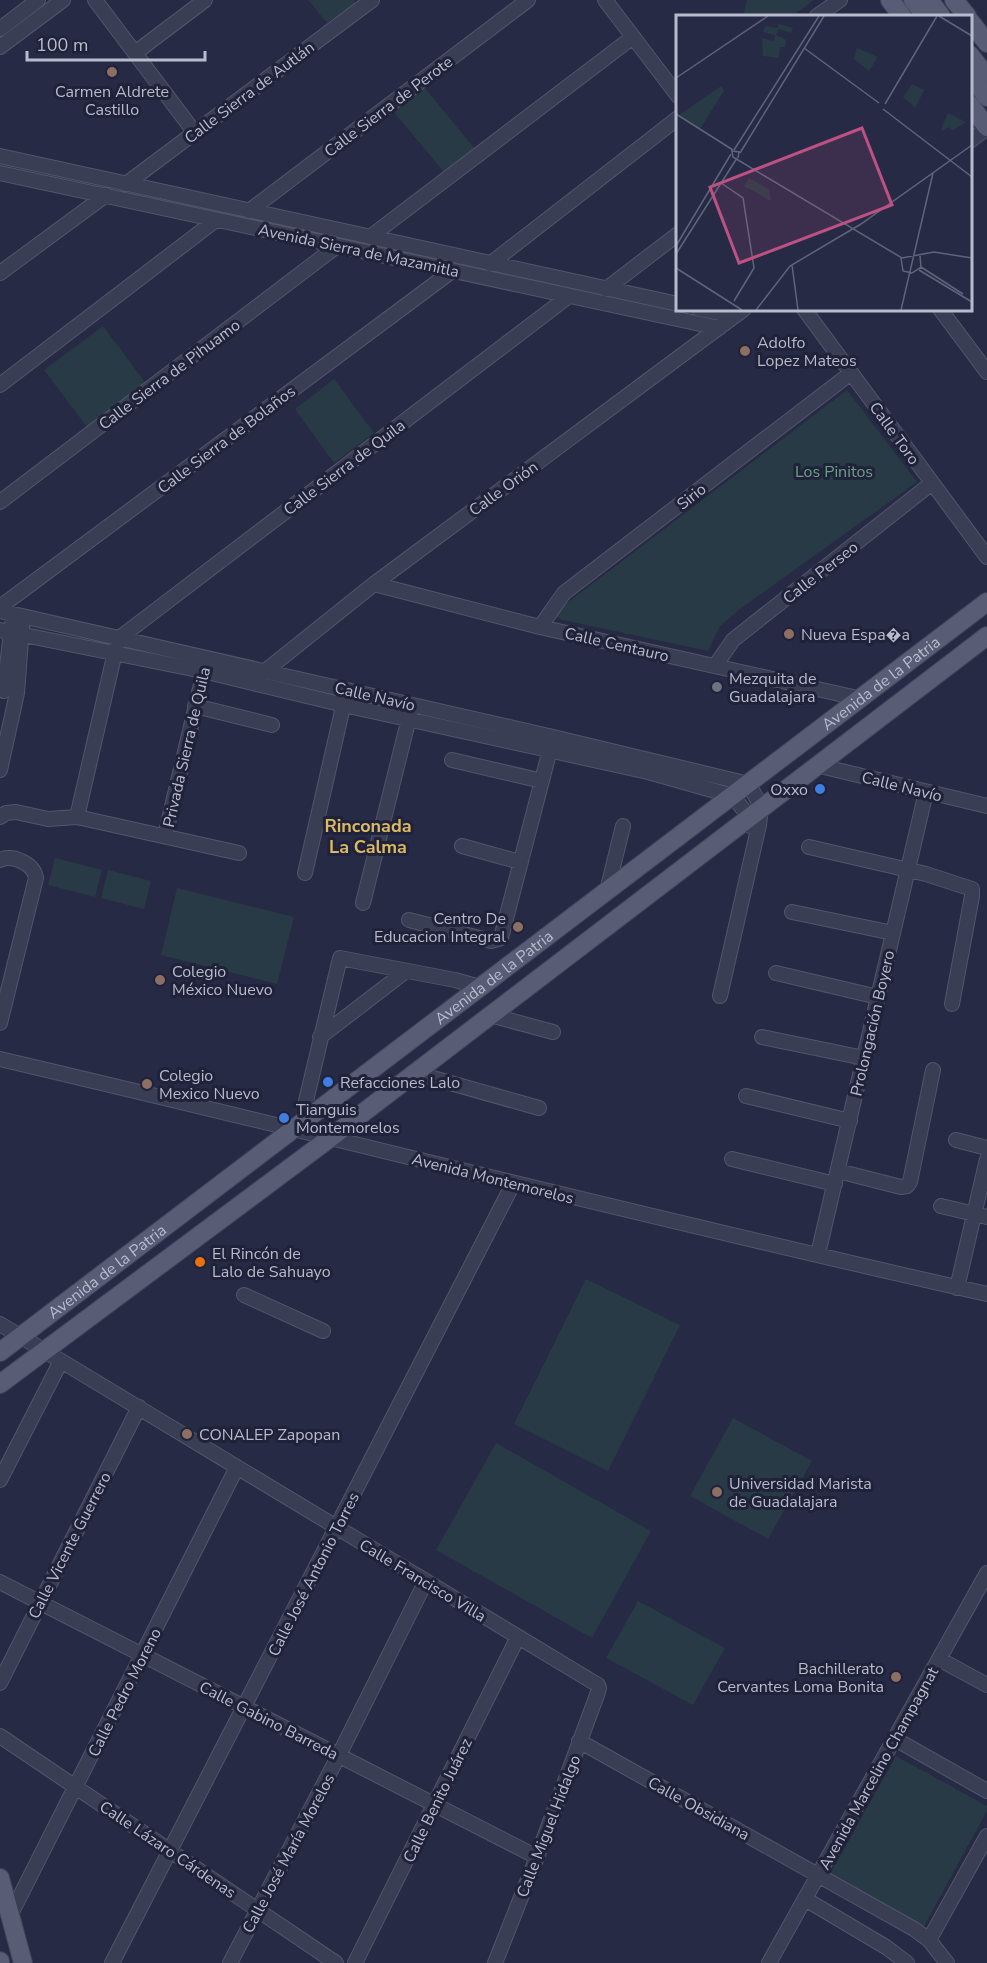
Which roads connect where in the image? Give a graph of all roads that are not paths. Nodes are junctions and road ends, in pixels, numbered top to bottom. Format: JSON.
{"nodes":[{"id":1,"x":38,"y":0,"type":"edge"},
{"id":2,"x":63,"y":0,"type":"edge"},
{"id":3,"x":95,"y":0,"type":"edge"},
{"id":4,"x":205,"y":0,"type":"edge"},
{"id":5,"x":372,"y":0,"type":"edge"},
{"id":6,"x":528,"y":0,"type":"edge"},
{"id":7,"x":605,"y":0,"type":"edge"},
{"id":8,"x":840,"y":0,"type":"edge"},
{"id":9,"x":890,"y":0,"type":"edge"},
{"id":10,"x":913,"y":0,"type":"edge"},
{"id":11,"x":929,"y":0,"type":"edge"},
{"id":12,"x":954,"y":0,"type":"edge"},
{"id":13,"x":818,"y":15,"type":"edge"},
{"id":14,"x":901,"y":15,"type":"edge"},
{"id":15,"x":925,"y":15,"type":"edge"},
{"id":16,"x":940,"y":15,"type":"edge"},
{"id":17,"x":966,"y":15,"type":"edge"},
{"id":18,"x":972,"y":24,"type":"edge"},
{"id":19,"x":0,"y":29,"type":"edge"},
{"id":20,"x":633,"y":37,"type":"junction"},
{"id":21,"x":987,"y":43,"type":"edge"},
{"id":22,"x":0,"y":47,"type":"edge"},
{"id":23,"x":135,"y":53,"type":"junction"},
{"id":24,"x":972,"y":58,"type":"edge"},
{"id":25,"x":987,"y":77,"type":"edge"},
{"id":26,"x":972,"y":79,"type":"edge"},
{"id":27,"x":676,"y":93,"type":"edge"},
{"id":28,"x":987,"y":98,"type":"edge"},
{"id":29,"x":972,"y":108,"type":"edge"},
{"id":30,"x":676,"y":120,"type":"edge"},
{"id":31,"x":987,"y":127,"type":"edge"},
{"id":32,"x":195,"y":133,"type":"junction"},
{"id":33,"x":972,"y":139,"type":"edge"},
{"id":34,"x":0,"y":156,"type":"edge"},
{"id":35,"x":0,"y":173,"type":"edge"},
{"id":36,"x":126,"y":184,"type":"junction"},
{"id":37,"x":106,"y":195,"type":"junction"},
{"id":38,"x":249,"y":211,"type":"junction"},
{"id":39,"x":278,"y":217,"type":"junction"},
{"id":40,"x":216,"y":220,"type":"junction"},
{"id":41,"x":274,"y":232,"type":"junction"},
{"id":42,"x":676,"y":236,"type":"edge"},
{"id":43,"x":370,"y":237,"type":"junction"},
{"id":44,"x":337,"y":246,"type":"junction"},
{"id":45,"x":490,"y":264,"type":"junction"},
{"id":46,"x":452,"y":271,"type":"junction"},
{"id":47,"x":0,"y":273,"type":"edge"},
{"id":48,"x":528,"y":279,"type":"junction"},
{"id":49,"x":606,"y":289,"type":"junction"},
{"id":50,"x":570,"y":296,"type":"junction"},
{"id":51,"x":676,"y":304,"type":"edge"},
{"id":52,"x":709,"y":310,"type":"edge"},
{"id":53,"x":805,"y":310,"type":"edge"},
{"id":54,"x":941,"y":310,"type":"edge"},
{"id":55,"x":739,"y":313,"type":"edge"},
{"id":56,"x":719,"y":328,"type":"junction"},
{"id":57,"x":987,"y":372,"type":"edge"},
{"id":58,"x":851,"y":373,"type":"junction"},
{"id":59,"x":0,"y":385,"type":"edge"},
{"id":60,"x":932,"y":483,"type":"junction"},
{"id":61,"x":0,"y":502,"type":"edge"},
{"id":62,"x":987,"y":557,"type":"edge"},
{"id":63,"x":374,"y":584,"type":"junction"},
{"id":64,"x":987,"y":602,"type":"edge"},
{"id":65,"x":9,"y":612,"type":"edge"},
{"id":66,"x":540,"y":627,"type":"junction"},
{"id":67,"x":11,"y":633,"type":"edge"},
{"id":68,"x":987,"y":636,"type":"edge"},
{"id":69,"x":117,"y":645,"type":"junction"},
{"id":70,"x":205,"y":665,"type":"junction"},
{"id":71,"x":715,"y":666,"type":"junction"},
{"id":72,"x":264,"y":672,"type":"junction"},
{"id":73,"x":347,"y":690,"type":"junction"},
{"id":74,"x":7,"y":691,"type":"edge"},
{"id":75,"x":862,"y":699,"type":"junction"},
{"id":76,"x":344,"y":705,"type":"junction"},
{"id":77,"x":195,"y":706,"type":"junction"},
{"id":78,"x":410,"y":712,"type":"junction"},
{"id":79,"x":272,"y":725,"type":"dead end"},
{"id":80,"x":551,"y":743,"type":"junction"},
{"id":81,"x":452,"y":760,"type":"dead end"},
{"id":82,"x":1,"y":764,"type":"edge"},
{"id":83,"x":816,"y":765,"type":"junction"},
{"id":84,"x":542,"y":782,"type":"junction"},
{"id":85,"x":749,"y":784,"type":"junction"},
{"id":86,"x":926,"y":792,"type":"junction"},
{"id":87,"x":733,"y":796,"type":"junction"},
{"id":88,"x":987,"y":806,"type":"edge"},
{"id":89,"x":755,"y":812,"type":"junction"},
{"id":90,"x":0,"y":817,"type":"edge"},
{"id":91,"x":77,"y":817,"type":"junction"},
{"id":92,"x":623,"y":826,"type":"dead end"},
{"id":93,"x":165,"y":836,"type":"junction"},
{"id":94,"x":462,"y":846,"type":"dead end"},
{"id":95,"x":809,"y":847,"type":"dead end"},
{"id":96,"x":239,"y":853,"type":"dead end"},
{"id":97,"x":0,"y":860,"type":"edge"},
{"id":98,"x":520,"y":862,"type":"junction"},
{"id":99,"x":908,"y":870,"type":"junction"},
{"id":100,"x":305,"y":873,"type":"dead end"},
{"id":101,"x":607,"y":891,"type":"junction"},
{"id":102,"x":363,"y":903,"type":"dead end"},
{"id":103,"x":792,"y":912,"type":"dead end"},
{"id":104,"x":409,"y":920,"type":"dead end"},
{"id":105,"x":893,"y":933,"type":"junction"},
{"id":106,"x":406,"y":971,"type":"junction"},
{"id":107,"x":776,"y":974,"type":"dead end"},
{"id":108,"x":480,"y":987,"type":"junction"},
{"id":109,"x":720,"y":996,"type":"dead end"},
{"id":110,"x":878,"y":997,"type":"junction"},
{"id":111,"x":952,"y":1004,"type":"dead end"},
{"id":112,"x":490,"y":1015,"type":"junction"},
{"id":113,"x":0,"y":1023,"type":"edge"},
{"id":114,"x":553,"y":1032,"type":"dead end"},
{"id":115,"x":320,"y":1037,"type":"junction"},
{"id":116,"x":762,"y":1037,"type":"dead end"},
{"id":117,"x":864,"y":1058,"type":"junction"},
{"id":118,"x":0,"y":1059,"type":"edge"},
{"id":119,"x":933,"y":1070,"type":"dead end"},
{"id":120,"x":415,"y":1073,"type":"junction"},
{"id":121,"x":746,"y":1096,"type":"dead end"},
{"id":122,"x":539,"y":1108,"type":"dead end"},
{"id":123,"x":316,"y":1113,"type":"junction"},
{"id":124,"x":850,"y":1121,"type":"junction"},
{"id":125,"x":295,"y":1128,"type":"junction"},
{"id":126,"x":330,"y":1138,"type":"junction"},
{"id":127,"x":956,"y":1140,"type":"dead end"},
{"id":128,"x":987,"y":1148,"type":"edge"},
{"id":129,"x":732,"y":1159,"type":"dead end"},
{"id":130,"x":987,"y":1159,"type":"edge"},
{"id":131,"x":837,"y":1177,"type":"junction"},
{"id":132,"x":513,"y":1184,"type":"junction"},
{"id":133,"x":941,"y":1206,"type":"dead end"},
{"id":134,"x":980,"y":1215,"type":"edge"},
{"id":135,"x":818,"y":1254,"type":"junction"},
{"id":136,"x":957,"y":1288,"type":"junction"},
{"id":137,"x":987,"y":1294,"type":"edge"},
{"id":138,"x":244,"y":1295,"type":"dead end"},
{"id":139,"x":0,"y":1324,"type":"edge"},
{"id":140,"x":323,"y":1331,"type":"dead end"},
{"id":141,"x":21,"y":1336,"type":"junction"},
{"id":142,"x":0,"y":1352,"type":"edge"},
{"id":143,"x":45,"y":1352,"type":"junction"},
{"id":144,"x":61,"y":1361,"type":"junction"},
{"id":145,"x":0,"y":1384,"type":"edge"},
{"id":146,"x":139,"y":1407,"type":"junction"},
{"id":147,"x":237,"y":1467,"type":"junction"},
{"id":148,"x":0,"y":1480,"type":"edge"},
{"id":149,"x":338,"y":1528,"type":"junction"},
{"id":150,"x":987,"y":1573,"type":"edge"},
{"id":151,"x":426,"y":1581,"type":"junction"},
{"id":152,"x":0,"y":1582,"type":"edge"},
{"id":153,"x":40,"y":1603,"type":"junction"},
{"id":154,"x":518,"y":1637,"type":"junction"},
{"id":155,"x":142,"y":1655,"type":"junction"},
{"id":156,"x":939,"y":1659,"type":"junction"},
{"id":157,"x":0,"y":1683,"type":"edge"},
{"id":158,"x":987,"y":1685,"type":"edge"},
{"id":159,"x":599,"y":1688,"type":"joint"},
{"id":160,"x":244,"y":1707,"type":"junction"},
{"id":161,"x":0,"y":1736,"type":"edge"},
{"id":162,"x":895,"y":1738,"type":"junction"},
{"id":163,"x":579,"y":1742,"type":"junction"},
{"id":164,"x":339,"y":1755,"type":"junction"},
{"id":165,"x":76,"y":1787,"type":"junction"},
{"id":166,"x":987,"y":1791,"type":"edge"},
{"id":167,"x":435,"y":1805,"type":"junction"},
{"id":168,"x":987,"y":1836,"type":"edge"},
{"id":169,"x":170,"y":1851,"type":"junction"},
{"id":170,"x":537,"y":1857,"type":"junction"},
{"id":171,"x":819,"y":1874,"type":"junction"},
{"id":172,"x":0,"y":1878,"type":"edge"},
{"id":173,"x":805,"y":1899,"type":"junction"},
{"id":174,"x":257,"y":1910,"type":"junction"},
{"id":175,"x":10,"y":1916,"type":"junction"},
{"id":176,"x":928,"y":1940,"type":"junction"},
{"id":177,"x":23,"y":1963,"type":"edge"},
{"id":178,"x":112,"y":1963,"type":"edge"},
{"id":179,"x":230,"y":1963,"type":"edge"},
{"id":180,"x":336,"y":1963,"type":"edge"},
{"id":181,"x":356,"y":1963,"type":"edge"},
{"id":182,"x":495,"y":1963,"type":"edge"},
{"id":183,"x":769,"y":1963,"type":"edge"},
{"id":184,"x":907,"y":1963,"type":"edge"},
{"id":185,"x":947,"y":1963,"type":"edge"}],
"edges":[{"from":1,"to":19,"type":"street"},
{"from":2,"to":22,"type":"street"},
{"from":3,"to":23,"type":"street"},
{"from":4,"to":23,"type":"street"},
{"from":5,"to":32,"type":"street","name":"Calle Sierra de Autlán"},
{"from":6,"to":38,"type":"street","name":"Calle Sierra de Perote"},
{"from":7,"to":20,"type":"street"},
{"from":8,"to":13,"type":"street"},
{"from":9,"to":14,"type":"main road"},
{"from":10,"to":15,"type":"main road"},
{"from":11,"to":16,"type":"main road"},
{"from":12,"to":17,"type":"main road"},
{"from":18,"to":21,"type":"main road"},
{"from":20,"to":27,"type":"street"},
{"from":20,"to":43,"type":"street"},
{"from":23,"to":32,"type":"street"},
{"from":24,"to":25,"type":"main road"},
{"from":26,"to":28,"type":"main road"},
{"from":29,"to":31,"type":"main road"},
{"from":30,"to":45,"type":"street"},
{"from":31,"to":33,"type":"street"},
{"from":32,"to":36,"type":"street","name":"Calle Sierra de Autlán"},
{"from":34,"to":36,"type":"street","name":"Avenida Sierra de Mazamitla"},
{"from":35,"to":37,"type":"street","name":"Avenida Sierra de Mazamitla"},
{"from":36,"to":38,"type":"street","name":"Avenida Sierra de Mazamitla"},
{"from":37,"to":40,"type":"street","name":"Avenida Sierra de Mazamitla"},
{"from":37,"to":47,"type":"street"},
{"from":38,"to":39,"type":"street","name":"Avenida Sierra de Mazamitla"},
{"from":39,"to":41,"type":"street"},
{"from":39,"to":43,"type":"street","name":"Avenida Sierra de Mazamitla"},
{"from":40,"to":41,"type":"street","name":"Avenida Sierra de Mazamitla"},
{"from":40,"to":59,"type":"street"},
{"from":41,"to":44,"type":"street","name":"Avenida Sierra de Mazamitla"},
{"from":42,"to":49,"type":"street"},
{"from":43,"to":45,"type":"street","name":"Avenida Sierra de Mazamitla"},
{"from":44,"to":46,"type":"street","name":"Avenida Sierra de Mazamitla"},
{"from":44,"to":61,"type":"street","name":"Calle Sierra de Pihuamo"},
{"from":45,"to":48,"type":"street","name":"Avenida Sierra de Mazamitla"},
{"from":46,"to":48,"type":"street","name":"Avenida Sierra de Mazamitla"},
{"from":46,"to":65,"type":"street","name":"Calle Sierra de Bolaños"},
{"from":48,"to":49,"type":"street","name":"Avenida Sierra de Mazamitla"},
{"from":48,"to":50,"type":"street","name":"Avenida Sierra de Mazamitla"},
{"from":49,"to":51,"type":"street","name":"Avenida Sierra de Mazamitla"},
{"from":50,"to":56,"type":"street","name":"Avenida Sierra de Mazamitla"},
{"from":50,"to":69,"type":"street","name":"Calle Sierra de Quila"},
{"from":52,"to":55,"type":"street"},
{"from":53,"to":58,"type":"street","name":"Calle Toro"},
{"from":54,"to":57,"type":"street"},
{"from":55,"to":56,"type":"street","name":"Calle Orión"},
{"from":56,"to":63,"type":"street","name":"Calle Orión"},
{"from":58,"to":60,"type":"street","name":"Calle Toro"},
{"from":58,"to":66,"type":"street","name":"Sirio"},
{"from":60,"to":62,"type":"street","name":"Calle Toro"},
{"from":60,"to":71,"type":"street","name":"Calle Perseo"},
{"from":63,"to":66,"type":"street","name":"Calle Centauro"},
{"from":63,"to":72,"type":"street","name":"Calle Orión"},
{"from":64,"to":75,"type":"main road","name":"Avenida de la Patria"},
{"from":65,"to":67,"type":"street"},
{"from":65,"to":69,"type":"street","name":"Calle Navío"},
{"from":66,"to":71,"type":"street","name":"Calle Centauro"},
{"from":67,"to":69,"type":"street","name":"Calle Navío"},
{"from":67,"to":74,"type":"street"},
{"from":68,"to":83,"type":"main road","name":"Avenida de la Patria"},
{"from":69,"to":70,"type":"street","name":"Calle Navío"},
{"from":69,"to":91,"type":"street"},
{"from":70,"to":72,"type":"street","name":"Calle Navío"},
{"from":70,"to":76,"type":"street","name":"Calle Navío"},
{"from":70,"to":77,"type":"street","name":"Privada Sierra de Quila"},
{"from":71,"to":75,"type":"street","name":"Calle Centauro"},
{"from":72,"to":73,"type":"street","name":"Calle Navío"},
{"from":73,"to":76,"type":"street"},
{"from":73,"to":78,"type":"street","name":"Calle Navío"},
{"from":74,"to":82,"type":"street"},
{"from":75,"to":85,"type":"main road","name":"Avenida de la Patria"},
{"from":76,"to":78,"type":"street","name":"Calle Navío"},
{"from":76,"to":100,"type":"street"},
{"from":77,"to":79,"type":"street"},
{"from":77,"to":93,"type":"street","name":"Privada Sierra de Quila"},
{"from":78,"to":80,"type":"street","name":"Calle Navío"},
{"from":78,"to":102,"type":"street"},
{"from":80,"to":84,"type":"street"},
{"from":80,"to":85,"type":"street","name":"Calle Navío"},
{"from":80,"to":87,"type":"street","name":"Calle Navío"},
{"from":81,"to":84,"type":"street"},
{"from":83,"to":86,"type":"street","name":"Calle Navío"},
{"from":83,"to":89,"type":"main road","name":"Avenida de la Patria"},
{"from":84,"to":98,"type":"street"},
{"from":85,"to":87,"type":"main road","name":"Avenida de la Patria"},
{"from":85,"to":89,"type":"street"},
{"from":86,"to":88,"type":"street","name":"Calle Navío"},
{"from":86,"to":99,"type":"street","name":"Prolongación Boyero"},
{"from":87,"to":89,"type":"street"},
{"from":87,"to":101,"type":"main road","name":"Avenida de la Patria"},
{"from":89,"to":109,"type":"street"},
{"from":89,"to":112,"type":"main road","name":"Avenida de la Patria"},
{"from":90,"to":91,"type":"street","name":"Privada Sierra de Quila"},
{"from":91,"to":93,"type":"street","name":"Privada Sierra de Quila"},
{"from":92,"to":101,"type":"street"},
{"from":93,"to":96,"type":"street","name":"Privada Sierra de Quila"},
{"from":94,"to":98,"type":"street"},
{"from":95,"to":99,"type":"street"},
{"from":97,"to":113,"type":"street"},
{"from":98,"to":104,"type":"street"},
{"from":99,"to":105,"type":"street","name":"Prolongación Boyero"},
{"from":99,"to":111,"type":"street"},
{"from":101,"to":108,"type":"main road","name":"Avenida de la Patria"},
{"from":103,"to":105,"type":"street"},
{"from":105,"to":110,"type":"street","name":"Prolongación Boyero"},
{"from":106,"to":108,"type":"street"},
{"from":106,"to":115,"type":"street"},
{"from":106,"to":115,"type":"street"},
{"from":107,"to":110,"type":"street"},
{"from":108,"to":123,"type":"main road","name":"Avenida de la Patria"},
{"from":110,"to":117,"type":"street","name":"Prolongación Boyero"},
{"from":112,"to":114,"type":"street"},
{"from":112,"to":120,"type":"main road","name":"Avenida de la Patria"},
{"from":115,"to":123,"type":"street"},
{"from":116,"to":117,"type":"street"},
{"from":117,"to":124,"type":"street","name":"Prolongación Boyero"},
{"from":118,"to":125,"type":"street","name":"Avenida Montemorelos"},
{"from":119,"to":131,"type":"street"},
{"from":120,"to":122,"type":"street"},
{"from":120,"to":126,"type":"main road","name":"Avenida de la Patria"},
{"from":121,"to":124,"type":"street"},
{"from":123,"to":125,"type":"main road","name":"Avenida de la Patria"},
{"from":124,"to":131,"type":"street","name":"Prolongación Boyero"},
{"from":125,"to":126,"type":"street","name":"Avenida Montemorelos"},
{"from":125,"to":141,"type":"main road","name":"Avenida de la Patria"},
{"from":126,"to":132,"type":"street","name":"Avenida Montemorelos"},
{"from":126,"to":143,"type":"main road","name":"Avenida de la Patria"},
{"from":127,"to":128,"type":"street"},
{"from":129,"to":131,"type":"street"},
{"from":130,"to":134,"type":"street"},
{"from":131,"to":135,"type":"street","name":"Prolongación Boyero"},
{"from":132,"to":135,"type":"street","name":"Avenida Montemorelos"},
{"from":132,"to":149,"type":"street","name":"Calle José Antonio Torres"},
{"from":133,"to":134,"type":"street"},
{"from":134,"to":136,"type":"street"},
{"from":135,"to":136,"type":"street","name":"Avenida Montemorelos"},
{"from":136,"to":137,"type":"street","name":"Avenida Montemorelos"},
{"from":138,"to":140,"type":"street"},
{"from":139,"to":141,"type":"street","name":"Calle Francisco Villa"},
{"from":141,"to":142,"type":"main road","name":"Avenida de la Patria"},
{"from":141,"to":143,"type":"street","name":"Calle Francisco Villa"},
{"from":143,"to":144,"type":"street","name":"Calle Francisco Villa"},
{"from":143,"to":145,"type":"main road","name":"Avenida de la Patria"},
{"from":144,"to":146,"type":"street","name":"Calle Francisco Villa"},
{"from":144,"to":148,"type":"street"},
{"from":146,"to":147,"type":"street","name":"Calle Francisco Villa"},
{"from":146,"to":153,"type":"street","name":"Calle Vicente Guerrero"},
{"from":147,"to":149,"type":"street","name":"Calle Francisco Villa"},
{"from":147,"to":155,"type":"street","name":"Calle Pedro Moreno"},
{"from":149,"to":151,"type":"street","name":"Calle Francisco Villa"},
{"from":149,"to":160,"type":"street","name":"Calle José Antonio Torres"},
{"from":150,"to":156,"type":"street","name":"Avenida Marcelino Champagnat"},
{"from":151,"to":154,"type":"street","name":"Calle Francisco Villa"},
{"from":151,"to":164,"type":"street","name":"Calle José María Morelos"},
{"from":152,"to":153,"type":"street","name":"Calle Gabino Barreda"},
{"from":153,"to":155,"type":"street","name":"Calle Gabino Barreda"},
{"from":153,"to":157,"type":"street","name":"Calle Vicente Guerrero"},
{"from":154,"to":159,"type":"street","name":"Calle Francisco Villa"},
{"from":154,"to":167,"type":"street","name":"Calle Benito Juárez"},
{"from":155,"to":160,"type":"street","name":"Calle Gabino Barreda"},
{"from":155,"to":165,"type":"street","name":"Calle Pedro Moreno"},
{"from":156,"to":158,"type":"street"},
{"from":156,"to":162,"type":"street","name":"Avenida Marcelino Champagnat"},
{"from":159,"to":163,"type":"street","name":"Calle Miguel Hidalgo"},
{"from":160,"to":164,"type":"street","name":"Calle Gabino Barreda"},
{"from":160,"to":169,"type":"street","name":"Calle José Antonio Torres"},
{"from":161,"to":165,"type":"street","name":"Calle Lázaro Cárdenas"},
{"from":162,"to":166,"type":"street"},
{"from":162,"to":171,"type":"street","name":"Avenida Marcelino Champagnat"},
{"from":163,"to":170,"type":"street","name":"Calle Miguel Hidalgo"},
{"from":163,"to":171,"type":"street","name":"Calle Obsidiana"},
{"from":164,"to":167,"type":"street","name":"Calle Gabino Barreda"},
{"from":164,"to":174,"type":"street","name":"Calle José María Morelos"},
{"from":165,"to":169,"type":"street","name":"Calle Lázaro Cárdenas"},
{"from":165,"to":175,"type":"street","name":"Calle Pedro Moreno"},
{"from":167,"to":170,"type":"street","name":"Calle Gabino Barreda"},
{"from":167,"to":181,"type":"street","name":"Calle Benito Juárez"},
{"from":168,"to":176,"type":"street"},
{"from":169,"to":174,"type":"street","name":"Calle Lázaro Cárdenas"},
{"from":169,"to":178,"type":"street","name":"Calle José Antonio Torres"},
{"from":170,"to":182,"type":"street","name":"Calle Miguel Hidalgo"},
{"from":171,"to":173,"type":"street","name":"Avenida Marcelino Champagnat"},
{"from":171,"to":176,"type":"street","name":"Calle Obsidiana"},
{"from":172,"to":175,"type":"main road"},
{"from":173,"to":183,"type":"street","name":"Avenida Marcelino Champagnat"},
{"from":173,"to":184,"type":"street"},
{"from":174,"to":179,"type":"street","name":"Calle José María Morelos"},
{"from":174,"to":180,"type":"street","name":"Calle Lázaro Cárdenas"},
{"from":175,"to":177,"type":"main road"},
{"from":176,"to":185,"type":"street","name":"Calle Obsidiana"}]}
